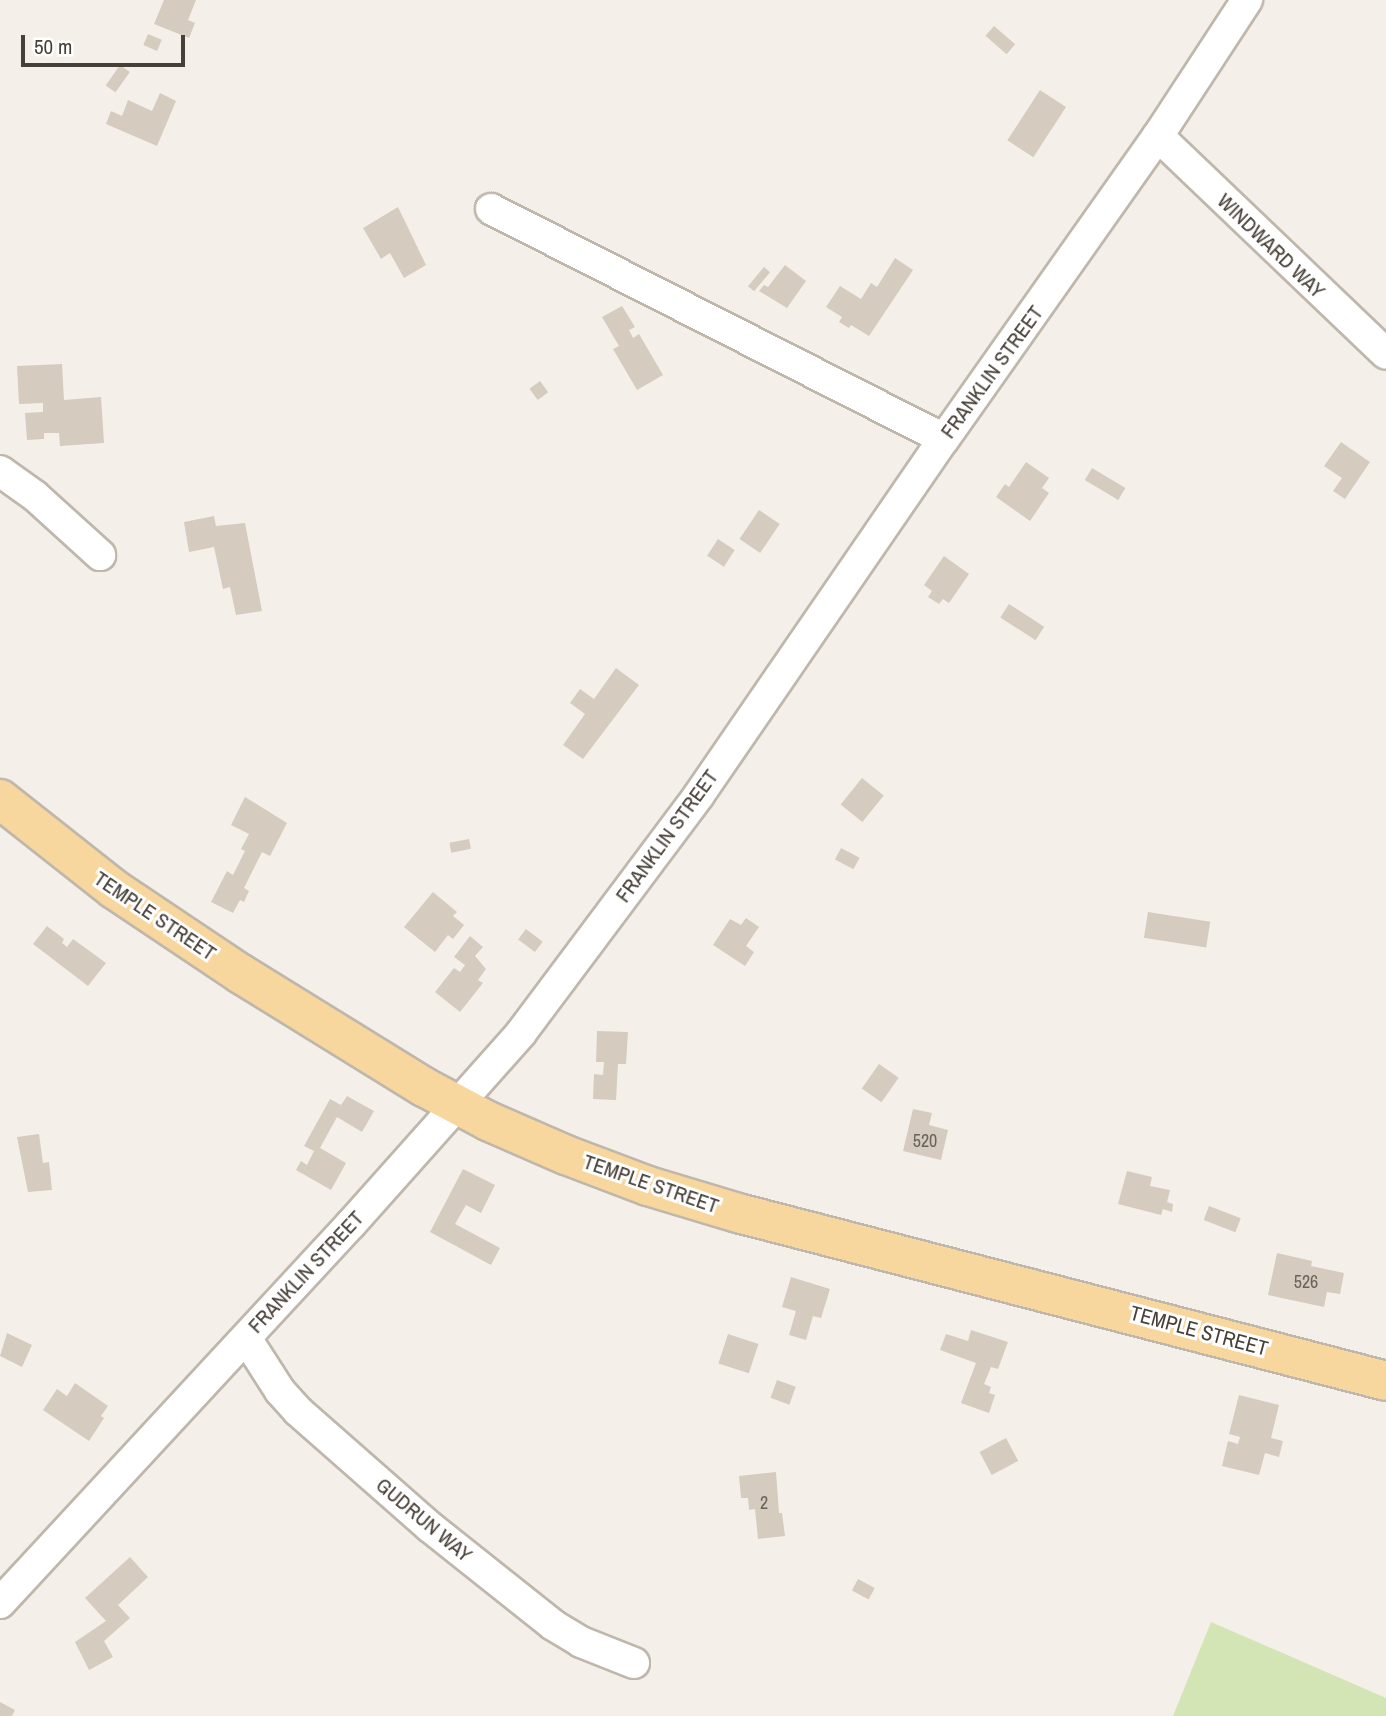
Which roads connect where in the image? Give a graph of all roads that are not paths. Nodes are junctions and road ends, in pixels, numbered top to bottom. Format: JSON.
{"nodes":[{"id":1,"x":1247,"y":0,"type":"edge"},
{"id":2,"x":1158,"y":136,"type":"junction"},
{"id":3,"x":491,"y":209,"type":"dead end"},
{"id":4,"x":1386,"y":354,"type":"edge"},
{"id":5,"x":944,"y":439,"type":"junction"},
{"id":6,"x":0,"y":471,"type":"edge"},
{"id":7,"x":100,"y":555,"type":"dead end"},
{"id":8,"x":0,"y":799,"type":"edge"},
{"id":9,"x":458,"y":1106,"type":"junction"},
{"id":10,"x":246,"y":1338,"type":"junction"},
{"id":11,"x":1386,"y":1381,"type":"edge"},
{"id":12,"x":0,"y":1603,"type":"edge"},
{"id":13,"x":635,"y":1663,"type":"dead end"}],
"edges":[{"from":1,"to":2,"type":"street","name":"FRANKLIN STREET"},
{"from":2,"to":4,"type":"street","name":"WINDWARD WAY"},
{"from":2,"to":5,"type":"street","name":"FRANKLIN STREET"},
{"from":3,"to":5,"type":"street"},
{"from":5,"to":9,"type":"street","name":"FRANKLIN STREET"},
{"from":6,"to":7,"type":"street"},
{"from":8,"to":9,"type":"main road","name":"TEMPLE STREET"},
{"from":9,"to":10,"type":"street","name":"FRANKLIN STREET"},
{"from":9,"to":11,"type":"main road","name":"TEMPLE STREET"},
{"from":10,"to":12,"type":"street","name":"FRANKLIN STREET"},
{"from":10,"to":13,"type":"street","name":"GUDRUN WAY"}]}
